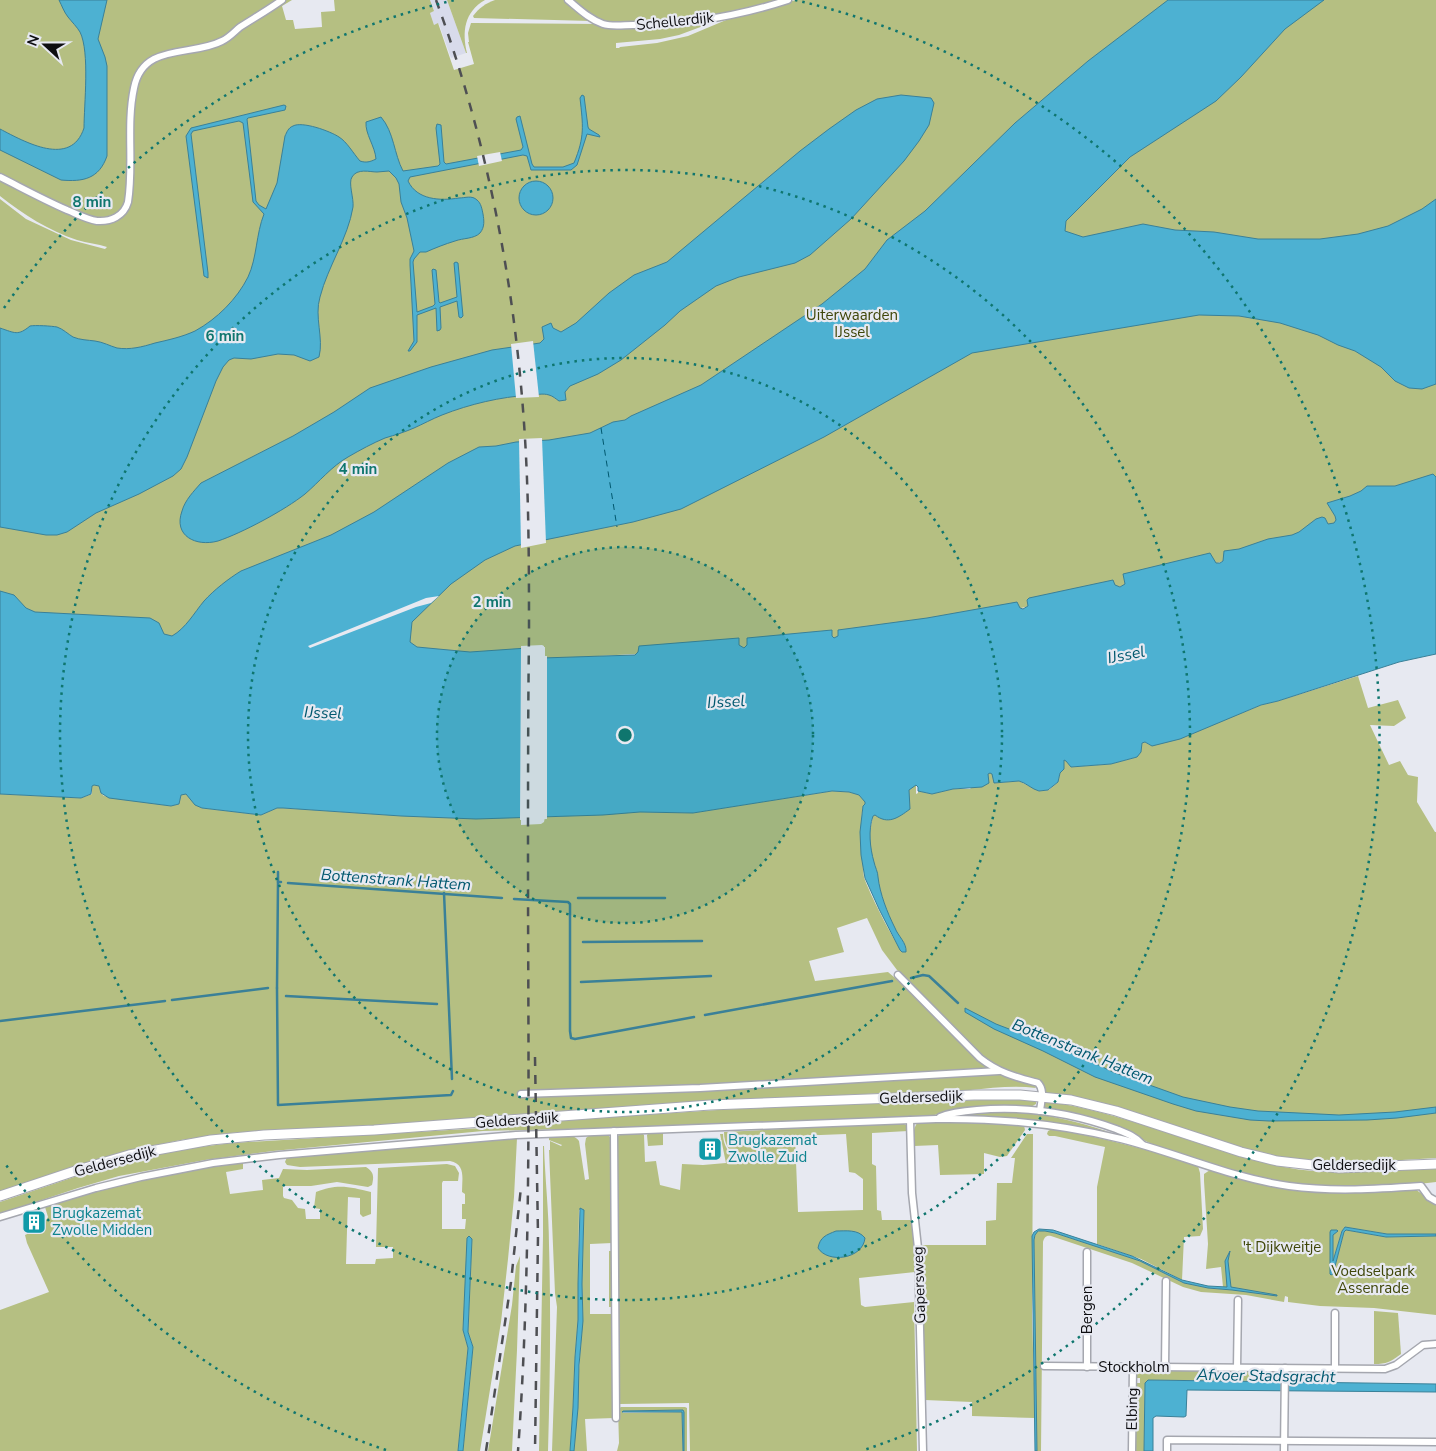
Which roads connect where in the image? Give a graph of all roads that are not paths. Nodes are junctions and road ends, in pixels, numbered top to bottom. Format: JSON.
{"nodes":[{"id":1,"x":282,"y":0,"type":"edge"},
{"id":2,"x":568,"y":0,"type":"edge"},
{"id":3,"x":788,"y":0,"type":"edge"},
{"id":4,"x":0,"y":177,"type":"edge"},
{"id":5,"x":898,"y":975,"type":"dead end"},
{"id":6,"x":999,"y":1071,"type":"junction"},
{"id":7,"x":521,"y":1094,"type":"dead end"},
{"id":8,"x":1042,"y":1096,"type":"junction"},
{"id":9,"x":1040,"y":1111,"type":"junction"},
{"id":10,"x":936,"y":1118,"type":"junction"},
{"id":11,"x":910,"y":1120,"type":"junction"},
{"id":12,"x":614,"y":1131,"type":"junction"},
{"id":13,"x":1144,"y":1145,"type":"junction"},
{"id":14,"x":1436,"y":1164,"type":"edge"},
{"id":15,"x":0,"y":1196,"type":"edge"},
{"id":16,"x":1436,"y":1201,"type":"edge"},
{"id":17,"x":0,"y":1217,"type":"edge"},
{"id":18,"x":1087,"y":1252,"type":"dead end"},
{"id":19,"x":1166,"y":1281,"type":"dead end"},
{"id":20,"x":1238,"y":1300,"type":"dead end"},
{"id":21,"x":1335,"y":1313,"type":"dead end"},
{"id":22,"x":1436,"y":1344,"type":"edge"},
{"id":23,"x":1044,"y":1366,"type":"dead end"},
{"id":24,"x":1086,"y":1367,"type":"junction"},
{"id":25,"x":1133,"y":1367,"type":"junction"},
{"id":26,"x":1165,"y":1368,"type":"junction"},
{"id":27,"x":1237,"y":1368,"type":"junction"},
{"id":28,"x":1335,"y":1369,"type":"junction"},
{"id":29,"x":1285,"y":1371,"type":"junction"},
{"id":30,"x":616,"y":1418,"type":"dead end"},
{"id":31,"x":1284,"y":1441,"type":"junction"},
{"id":32,"x":1436,"y":1442,"type":"edge"},
{"id":33,"x":923,"y":1451,"type":"edge"},
{"id":34,"x":1132,"y":1451,"type":"edge"},
{"id":35,"x":1167,"y":1451,"type":"edge"},
{"id":36,"x":1284,"y":1451,"type":"edge"}],
"edges":[{"from":1,"to":4,"type":"street"},
{"from":2,"to":3,"type":"street","name":"Schellerdijk"},
{"from":5,"to":6,"type":"street","name":"Geldersedijk"},
{"from":6,"to":7,"type":"street","name":"Geldersedijk"},
{"from":6,"to":8,"type":"street","name":"Geldersedijk"},
{"from":8,"to":9,"type":"street"},
{"from":8,"to":14,"type":"main road","name":"Geldersedijk"},
{"from":8,"to":15,"type":"main road","name":"Geldersedijk"},
{"from":9,"to":10,"type":"street","name":"Geldersedijk"},
{"from":9,"to":13,"type":"street","name":"Geldersedijk"},
{"from":10,"to":11,"type":"street","name":"Geldersedijk"},
{"from":10,"to":13,"type":"street","name":"Geldersedijk"},
{"from":11,"to":12,"type":"street","name":"Geldersedijk"},
{"from":11,"to":33,"type":"street","name":"Gapersweg"},
{"from":12,"to":17,"type":"street","name":"Geldersedijk"},
{"from":12,"to":30,"type":"street"},
{"from":13,"to":16,"type":"street","name":"Geldersedijk"},
{"from":18,"to":24,"type":"street","name":"Bergen"},
{"from":19,"to":26,"type":"street"},
{"from":20,"to":27,"type":"street"},
{"from":21,"to":28,"type":"street"},
{"from":22,"to":28,"type":"street","name":"Stockholm"},
{"from":23,"to":24,"type":"street","name":"Stockholm"},
{"from":24,"to":25,"type":"street","name":"Stockholm"},
{"from":25,"to":26,"type":"street","name":"Stockholm"},
{"from":25,"to":34,"type":"street","name":"Elbing"},
{"from":26,"to":27,"type":"street","name":"Stockholm"},
{"from":27,"to":29,"type":"street","name":"Stockholm"},
{"from":28,"to":29,"type":"street","name":"Stockholm"},
{"from":29,"to":31,"type":"street"},
{"from":31,"to":32,"type":"street"},
{"from":31,"to":35,"type":"street"},
{"from":31,"to":36,"type":"street"}]}
